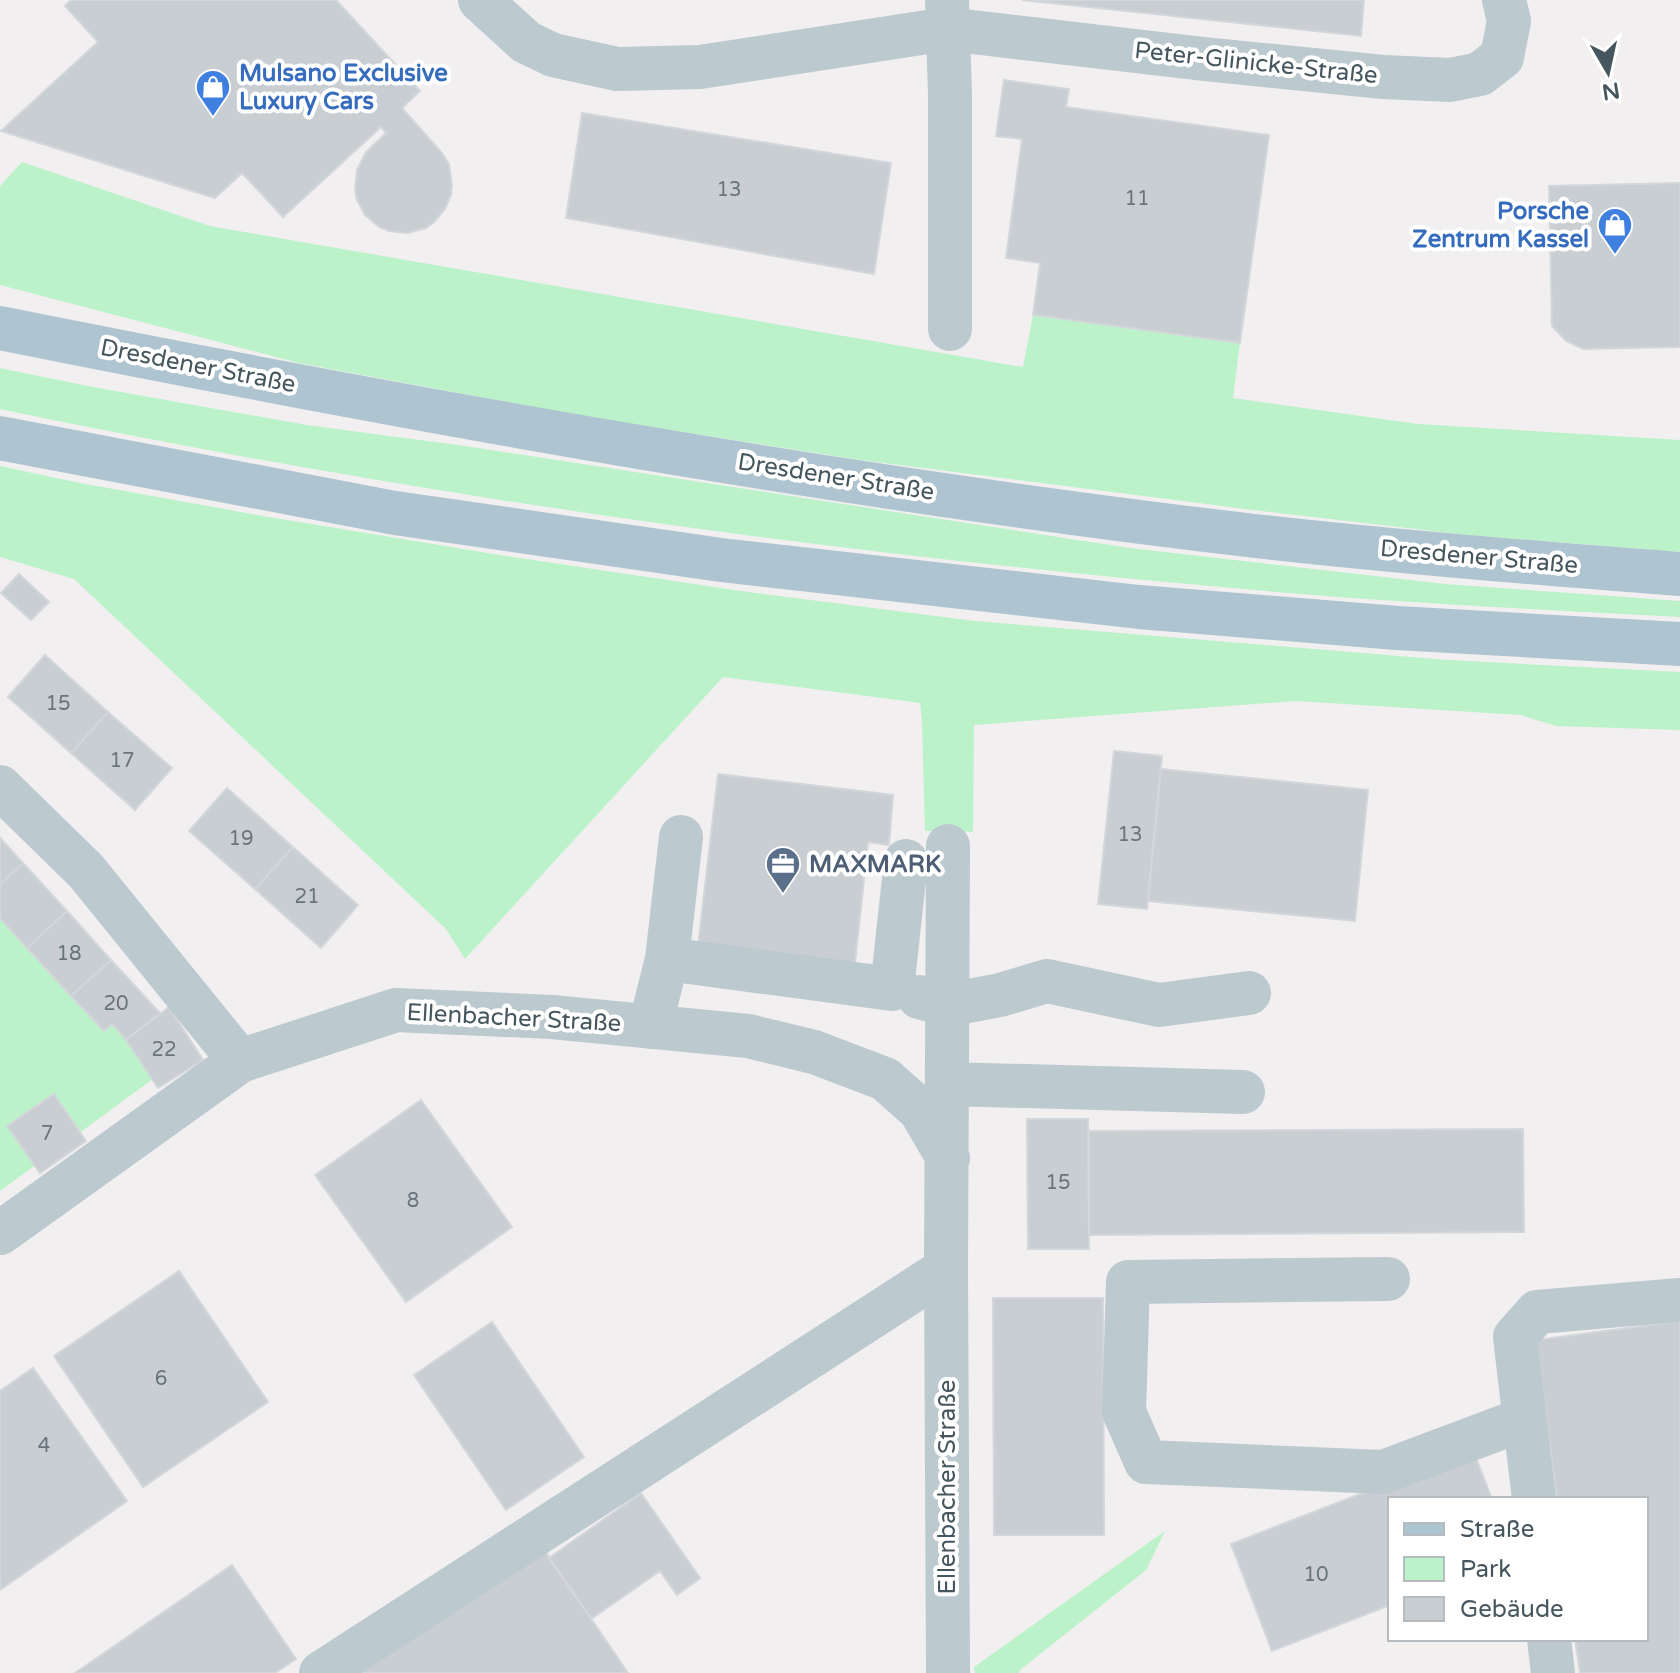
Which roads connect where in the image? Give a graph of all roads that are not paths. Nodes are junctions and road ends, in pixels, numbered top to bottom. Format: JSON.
{"nodes":[{"id":1,"x":480,"y":0,"type":"edge"},
{"id":2,"x":1504,"y":0,"type":"edge"},
{"id":3,"x":947,"y":15,"type":"edge"},
{"id":4,"x":0,"y":308,"type":"edge"},
{"id":5,"x":0,"y":328,"type":"edge"},
{"id":6,"x":950,"y":329,"type":"dead end"},
{"id":7,"x":77,"y":343,"type":"junction"},
{"id":8,"x":0,"y":438,"type":"edge"},
{"id":9,"x":1680,"y":574,"type":"edge"},
{"id":10,"x":1680,"y":644,"type":"edge"},
{"id":11,"x":0,"y":787,"type":"edge"},
{"id":12,"x":681,"y":837,"type":"dead end"},
{"id":13,"x":948,"y":846,"type":"dead end"},
{"id":14,"x":906,"y":861,"type":"dead end"},
{"id":15,"x":667,"y":959,"type":"junction"},
{"id":16,"x":892,"y":989,"type":"junction"},
{"id":17,"x":1249,"y":993,"type":"dead end"},
{"id":18,"x":948,"y":1005,"type":"junction"},
{"id":19,"x":650,"y":1027,"type":"junction"},
{"id":20,"x":240,"y":1061,"type":"junction"},
{"id":21,"x":948,"y":1084,"type":"junction"},
{"id":22,"x":1243,"y":1092,"type":"dead end"},
{"id":23,"x":948,"y":1158,"type":"junction"},
{"id":24,"x":0,"y":1233,"type":"edge"},
{"id":25,"x":946,"y":1269,"type":"junction"},
{"id":26,"x":1388,"y":1279,"type":"dead end"},
{"id":27,"x":1680,"y":1300,"type":"edge"},
{"id":28,"x":1524,"y":1419,"type":"junction"},
{"id":29,"x":1534,"y":1497,"type":"edge"},
{"id":30,"x":1549,"y":1641,"type":"edge"},
{"id":31,"x":321,"y":1673,"type":"edge"},
{"id":32,"x":948,"y":1673,"type":"edge"},
{"id":33,"x":1553,"y":1673,"type":"edge"}],
"edges":[{"from":1,"to":3,"type":"street"},
{"from":2,"to":3,"type":"street","name":"Peter-Glinicke-Straße"},
{"from":3,"to":6,"type":"street"},
{"from":4,"to":7,"type":"main road"},
{"from":5,"to":7,"type":"main road","name":"Dresdener Straße"},
{"from":7,"to":9,"type":"main road","name":"Dresdener Straße"},
{"from":8,"to":10,"type":"main road"},
{"from":11,"to":20,"type":"street"},
{"from":12,"to":15,"type":"street"},
{"from":13,"to":18,"type":"street","name":"Ellenbacher Straße"},
{"from":14,"to":16,"type":"street"},
{"from":15,"to":16,"type":"street"},
{"from":15,"to":19,"type":"street"},
{"from":16,"to":18,"type":"street"},
{"from":17,"to":18,"type":"street"},
{"from":18,"to":21,"type":"street","name":"Ellenbacher Straße"},
{"from":19,"to":20,"type":"street","name":"Ellenbacher Straße"},
{"from":19,"to":23,"type":"street","name":"Ellenbacher Straße"},
{"from":20,"to":24,"type":"street","name":"Ellenbacher Straße"},
{"from":21,"to":22,"type":"street"},
{"from":21,"to":23,"type":"street","name":"Ellenbacher Straße"},
{"from":23,"to":25,"type":"street","name":"Ellenbacher Straße"},
{"from":25,"to":31,"type":"street"},
{"from":25,"to":32,"type":"street","name":"Ellenbacher Straße"},
{"from":26,"to":28,"type":"street"},
{"from":27,"to":28,"type":"street"},
{"from":28,"to":29,"type":"street"},
{"from":30,"to":33,"type":"street"}]}
